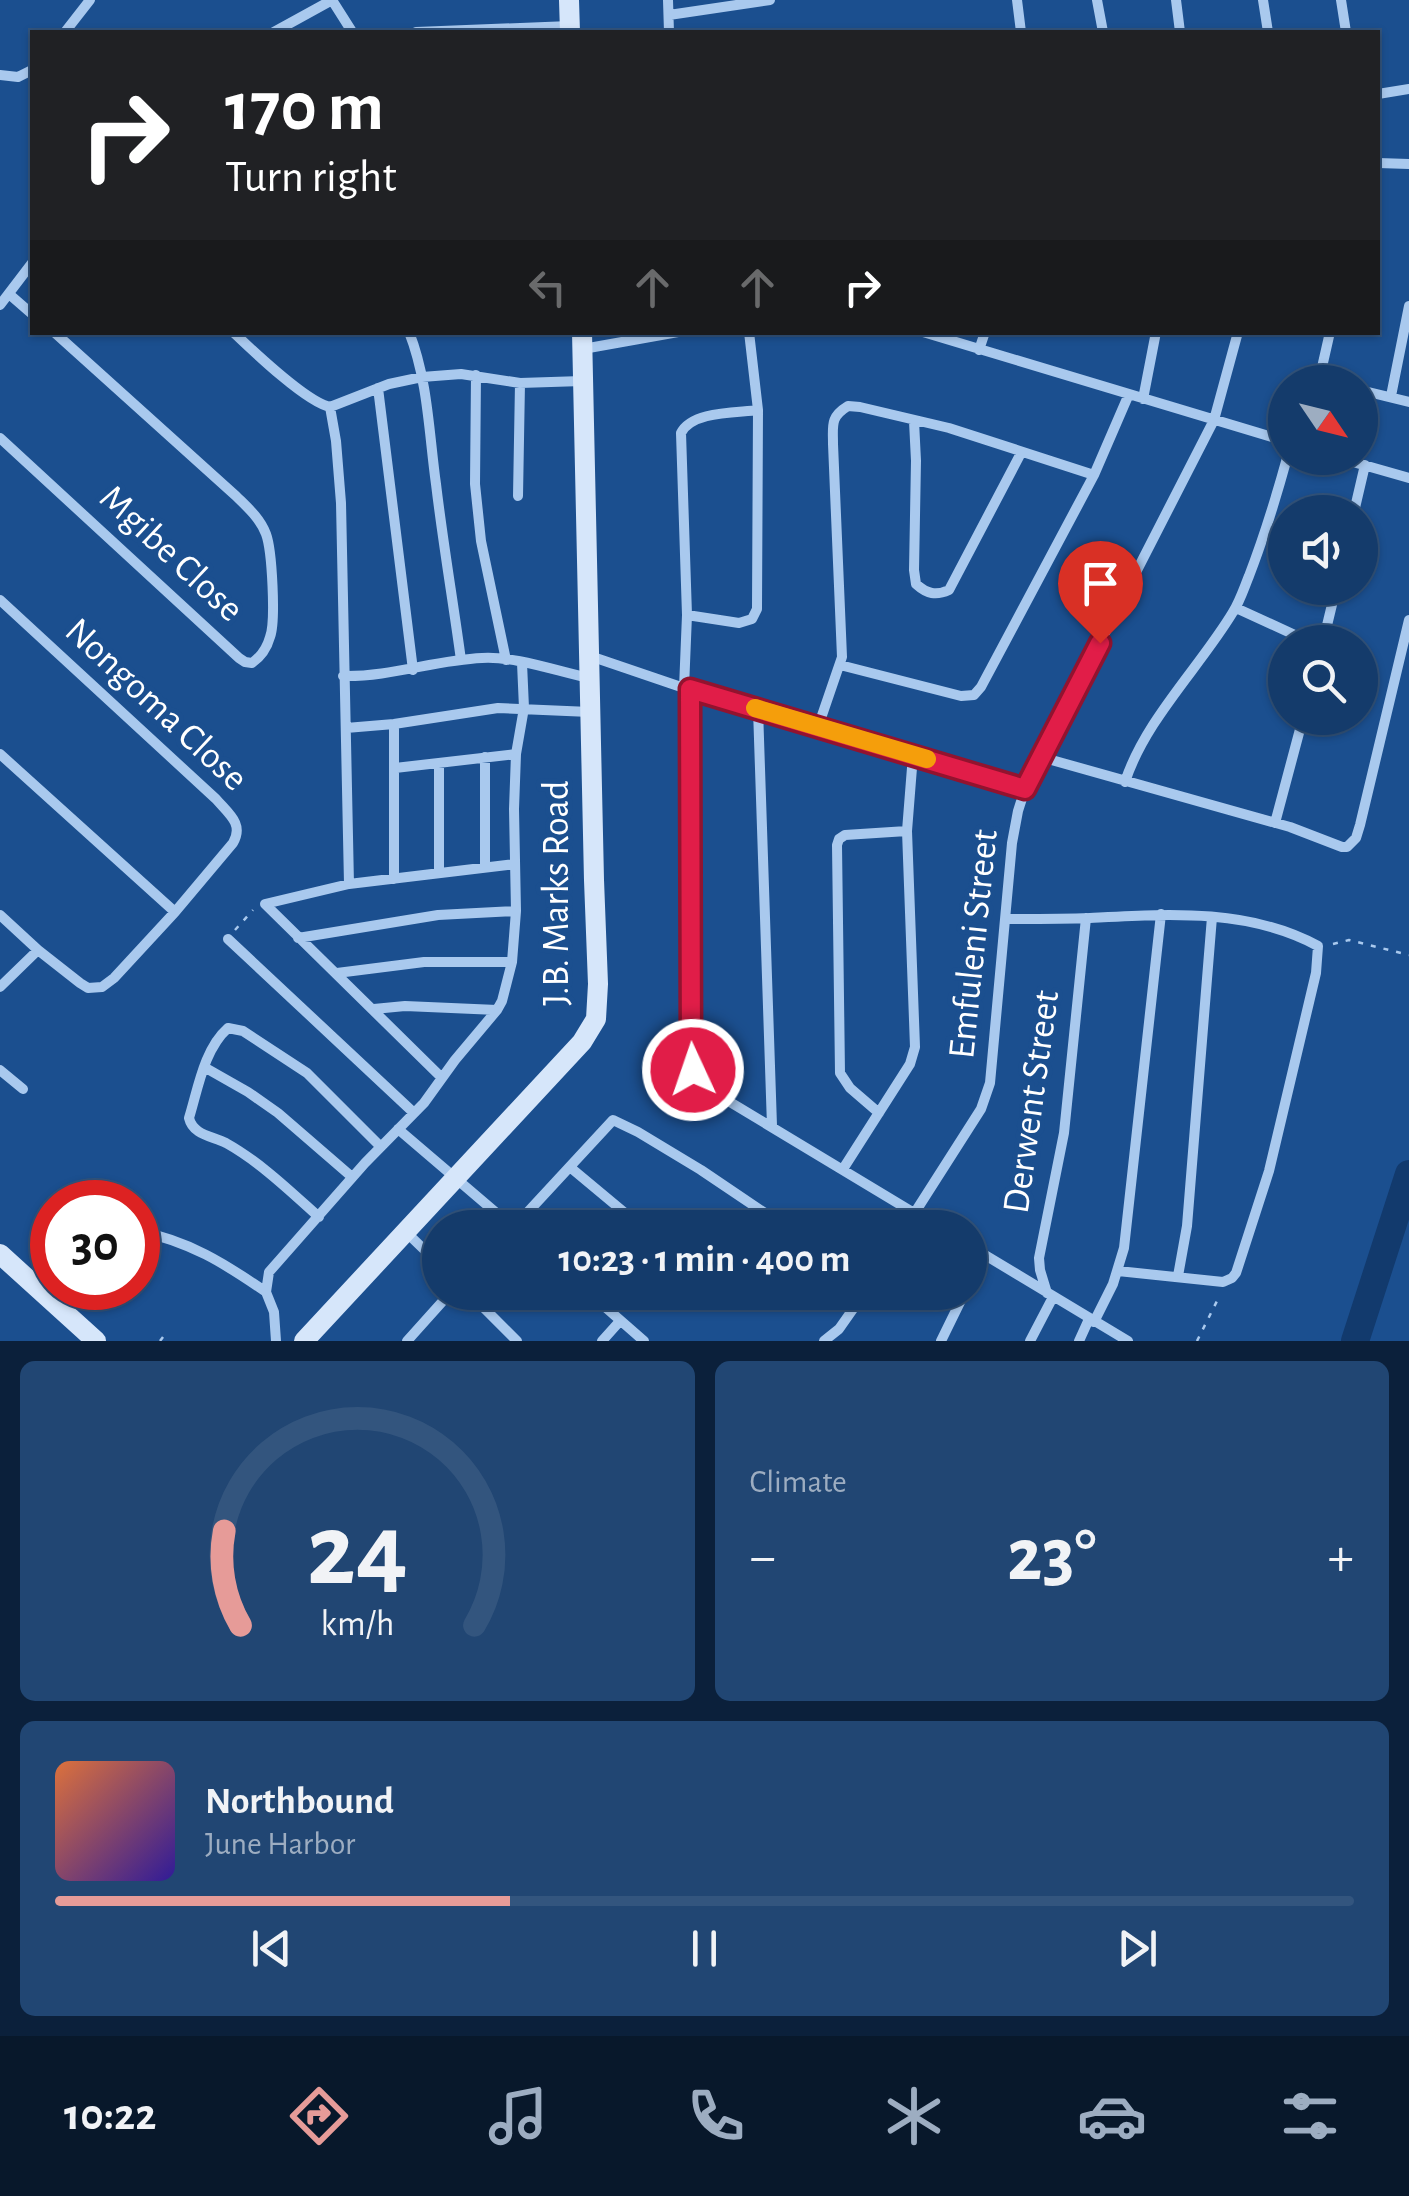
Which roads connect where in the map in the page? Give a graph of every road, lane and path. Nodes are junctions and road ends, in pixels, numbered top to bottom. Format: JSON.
{"nodes":[{"id":1,"x":90,"y":0,"type":"edge"},
{"id":2,"x":332,"y":0,"type":"edge"},
{"id":3,"x":569,"y":0,"type":"edge"},
{"id":4,"x":668,"y":0,"type":"edge"},
{"id":5,"x":770,"y":0,"type":"edge"},
{"id":6,"x":1017,"y":0,"type":"edge"},
{"id":7,"x":1097,"y":0,"type":"edge"},
{"id":8,"x":1176,"y":0,"type":"edge"},
{"id":9,"x":1263,"y":0,"type":"edge"},
{"id":10,"x":1342,"y":0,"type":"edge"},
{"id":11,"x":669,"y":15,"type":"junction"},
{"id":12,"x":66,"y":30,"type":"edge"},
{"id":13,"x":278,"y":30,"type":"edge"},
{"id":14,"x":351,"y":30,"type":"edge"},
{"id":15,"x":570,"y":30,"type":"edge"},
{"id":16,"x":669,"y":30,"type":"edge"},
{"id":17,"x":1021,"y":30,"type":"edge"},
{"id":18,"x":1103,"y":30,"type":"edge"},
{"id":19,"x":1180,"y":30,"type":"edge"},
{"id":20,"x":1268,"y":30,"type":"edge"},
{"id":21,"x":1346,"y":30,"type":"edge"},
{"id":22,"x":30,"y":71,"type":"edge"},
{"id":23,"x":0,"y":75,"type":"edge"},
{"id":24,"x":1409,"y":89,"type":"edge"},
{"id":25,"x":1380,"y":94,"type":"edge"},
{"id":26,"x":1380,"y":163,"type":"edge"},
{"id":27,"x":1409,"y":164,"type":"edge"},
{"id":28,"x":30,"y":266,"type":"edge"},
{"id":29,"x":9,"y":294,"type":"junction"},
{"id":30,"x":0,"y":305,"type":"edge"},
{"id":31,"x":1409,"y":306,"type":"edge"},
{"id":32,"x":30,"y":312,"type":"edge"},
{"id":33,"x":57,"y":335,"type":"edge"},
{"id":34,"x":236,"y":335,"type":"edge"},
{"id":35,"x":410,"y":335,"type":"edge"},
{"id":36,"x":642,"y":335,"type":"edge"},
{"id":37,"x":749,"y":335,"type":"edge"},
{"id":38,"x":932,"y":335,"type":"edge"},
{"id":39,"x":984,"y":335,"type":"edge"},
{"id":40,"x":1155,"y":335,"type":"edge"},
{"id":41,"x":1237,"y":335,"type":"edge"},
{"id":42,"x":1329,"y":335,"type":"edge"},
{"id":43,"x":582,"y":340,"type":"edge"},
{"id":44,"x":979,"y":350,"type":"junction"},
{"id":45,"x":1322,"y":365,"type":"edge"},
{"id":46,"x":476,"y":375,"type":"junction"},
{"id":47,"x":422,"y":377,"type":"junction"},
{"id":48,"x":582,"y":381,"type":"junction"},
{"id":49,"x":520,"y":382,"type":"junction"},
{"id":50,"x":378,"y":388,"type":"junction"},
{"id":51,"x":1128,"y":394,"type":"junction"},
{"id":52,"x":1378,"y":394,"type":"edge"},
{"id":53,"x":1390,"y":396,"type":"junction"},
{"id":54,"x":1142,"y":399,"type":"junction"},
{"id":55,"x":1409,"y":402,"type":"edge"},
{"id":56,"x":330,"y":407,"type":"junction"},
{"id":57,"x":758,"y":410,"type":"junction"},
{"id":58,"x":1214,"y":420,"type":"junction"},
{"id":59,"x":914,"y":421,"type":"junction"},
{"id":60,"x":1268,"y":436,"type":"edge"},
{"id":61,"x":0,"y":438,"type":"edge"},
{"id":62,"x":1021,"y":453,"type":"junction"},
{"id":63,"x":1378,"y":469,"type":"edge"},
{"id":64,"x":1094,"y":475,"type":"junction"},
{"id":65,"x":1282,"y":475,"type":"edge"},
{"id":66,"x":1409,"y":478,"type":"edge"},
{"id":67,"x":518,"y":496,"type":"dead end"},
{"id":68,"x":0,"y":600,"type":"edge"},
{"id":69,"x":1236,"y":608,"type":"junction"},
{"id":70,"x":686,"y":615,"type":"junction"},
{"id":71,"x":1409,"y":620,"type":"edge"},
{"id":72,"x":1273,"y":625,"type":"edge"},
{"id":73,"x":590,"y":656,"type":"junction"},
{"id":74,"x":462,"y":660,"type":"junction"},
{"id":75,"x":506,"y":660,"type":"junction"},
{"id":76,"x":522,"y":663,"type":"junction"},
{"id":77,"x":840,"y":665,"type":"junction"},
{"id":78,"x":413,"y":670,"type":"junction"},
{"id":79,"x":343,"y":676,"type":"junction"},
{"id":80,"x":590,"y":679,"type":"junction"},
{"id":81,"x":687,"y":688,"type":"junction"},
{"id":82,"x":524,"y":708,"type":"junction"},
{"id":83,"x":758,"y":709,"type":"junction"},
{"id":84,"x":590,"y":712,"type":"junction"},
{"id":85,"x":394,"y":724,"type":"junction"},
{"id":86,"x":818,"y":727,"type":"junction"},
{"id":87,"x":346,"y":728,"type":"junction"},
{"id":88,"x":1298,"y":735,"type":"edge"},
{"id":89,"x":0,"y":754,"type":"edge"},
{"id":90,"x":516,"y":754,"type":"junction"},
{"id":91,"x":914,"y":755,"type":"junction"},
{"id":92,"x":1041,"y":757,"type":"junction"},
{"id":93,"x":485,"y":758,"type":"junction"},
{"id":94,"x":439,"y":763,"type":"junction"},
{"id":95,"x":395,"y":768,"type":"junction"},
{"id":96,"x":1124,"y":782,"type":"junction"},
{"id":97,"x":1025,"y":789,"type":"junction"},
{"id":98,"x":1275,"y":822,"type":"junction"},
{"id":99,"x":907,"y":830,"type":"junction"},
{"id":100,"x":515,"y":864,"type":"junction"},
{"id":101,"x":484,"y":866,"type":"junction"},
{"id":102,"x":439,"y":872,"type":"junction"},
{"id":103,"x":394,"y":879,"type":"junction"},
{"id":104,"x":348,"y":884,"type":"junction"},
{"id":105,"x":266,"y":904,"type":"junction"},
{"id":106,"x":516,"y":911,"type":"junction"},
{"id":107,"x":176,"y":912,"type":"junction"},
{"id":108,"x":1162,"y":914,"type":"junction"},
{"id":109,"x":0,"y":915,"type":"edge"},
{"id":110,"x":1212,"y":917,"type":"junction"},
{"id":111,"x":1086,"y":918,"type":"junction"},
{"id":112,"x":1005,"y":919,"type":"junction"},
{"id":113,"x":298,"y":938,"type":"junction"},
{"id":114,"x":228,"y":939,"type":"joint"},
{"id":115,"x":1318,"y":946,"type":"junction"},
{"id":116,"x":38,"y":950,"type":"junction"},
{"id":117,"x":1407,"y":954,"type":"edge"},
{"id":118,"x":512,"y":962,"type":"junction"},
{"id":119,"x":337,"y":974,"type":"junction"},
{"id":120,"x":0,"y":988,"type":"edge"},
{"id":121,"x":374,"y":1010,"type":"junction"},
{"id":122,"x":497,"y":1010,"type":"junction"},
{"id":123,"x":204,"y":1067,"type":"junction"},
{"id":124,"x":0,"y":1070,"type":"edge"},
{"id":125,"x":441,"y":1077,"type":"junction"},
{"id":126,"x":23,"y":1089,"type":"dead end"},
{"id":127,"x":880,"y":1113,"type":"junction"},
{"id":128,"x":414,"y":1114,"type":"junction"},
{"id":129,"x":772,"y":1126,"type":"junction"},
{"id":130,"x":398,"y":1129,"type":"junction"},
{"id":131,"x":380,"y":1146,"type":"junction"},
{"id":132,"x":571,"y":1168,"type":"junction"},
{"id":133,"x":844,"y":1169,"type":"junction"},
{"id":134,"x":352,"y":1178,"type":"junction"},
{"id":135,"x":456,"y":1178,"type":"junction"},
{"id":136,"x":493,"y":1210,"type":"edge"},
{"id":137,"x":531,"y":1210,"type":"edge"},
{"id":138,"x":621,"y":1210,"type":"edge"},
{"id":139,"x":760,"y":1210,"type":"edge"},
{"id":140,"x":909,"y":1210,"type":"edge"},
{"id":141,"x":916,"y":1210,"type":"edge"},
{"id":142,"x":319,"y":1217,"type":"junction"},
{"id":143,"x":406,"y":1232,"type":"junction"},
{"id":144,"x":160,"y":1236,"type":"edge"},
{"id":145,"x":422,"y":1248,"type":"edge"},
{"id":146,"x":0,"y":1254,"type":"edge"},
{"id":147,"x":987,"y":1256,"type":"edge"},
{"id":148,"x":1118,"y":1270,"type":"junction"},
{"id":149,"x":1178,"y":1276,"type":"junction"},
{"id":150,"x":1228,"y":1281,"type":"junction"},
{"id":151,"x":266,"y":1292,"type":"junction"},
{"id":152,"x":1050,"y":1295,"type":"junction"},
{"id":153,"x":435,"y":1310,"type":"edge"},
{"id":154,"x":484,"y":1310,"type":"edge"},
{"id":155,"x":608,"y":1310,"type":"edge"},
{"id":156,"x":853,"y":1310,"type":"edge"},
{"id":157,"x":956,"y":1310,"type":"edge"},
{"id":158,"x":620,"y":1321,"type":"junction"},
{"id":159,"x":1092,"y":1321,"type":"junction"},
{"id":160,"x":510,"y":1339,"type":"edge"},
{"id":161,"x":96,"y":1341,"type":"edge"},
{"id":162,"x":276,"y":1341,"type":"edge"},
{"id":163,"x":304,"y":1341,"type":"edge"},
{"id":164,"x":407,"y":1341,"type":"edge"},
{"id":165,"x":602,"y":1341,"type":"edge"},
{"id":166,"x":644,"y":1341,"type":"edge"},
{"id":167,"x":824,"y":1341,"type":"edge"},
{"id":168,"x":941,"y":1341,"type":"edge"},
{"id":169,"x":1030,"y":1341,"type":"edge"},
{"id":170,"x":1079,"y":1341,"type":"edge"},
{"id":171,"x":1128,"y":1341,"type":"edge"},
{"id":172,"x":1197,"y":1341,"type":"edge"}],
"edges":[{"from":1,"to":12,"type":"street"},
{"from":2,"to":13,"type":"street"},
{"from":2,"to":14,"type":"street"},
{"from":3,"to":15,"type":"street"},
{"from":4,"to":11,"type":"street"},
{"from":5,"to":11,"type":"street"},
{"from":6,"to":17,"type":"street"},
{"from":7,"to":18,"type":"street"},
{"from":8,"to":19,"type":"street"},
{"from":9,"to":20,"type":"street"},
{"from":10,"to":21,"type":"street"},
{"from":11,"to":16,"type":"street"},
{"from":22,"to":23,"type":"street"},
{"from":24,"to":25,"type":"street"},
{"from":26,"to":27,"type":"street"},
{"from":28,"to":29,"type":"street"},
{"from":29,"to":30,"type":"street"},
{"from":29,"to":32,"type":"street"},
{"from":31,"to":53,"type":"street"},
{"from":33,"to":61,"type":"street","name":"Mgibe Close"},
{"from":34,"to":56,"type":"street"},
{"from":35,"to":47,"type":"street"},
{"from":36,"to":43,"type":"street"},
{"from":37,"to":57,"type":"street"},
{"from":38,"to":44,"type":"street"},
{"from":39,"to":44,"type":"street"},
{"from":40,"to":54,"type":"street"},
{"from":41,"to":58,"type":"street","name":"Emfuleni Street"},
{"from":42,"to":45,"type":"street"},
{"from":43,"to":48,"type":"street","name":"J.B. Marks Road"},
{"from":44,"to":51,"type":"street"},
{"from":46,"to":47,"type":"street"},
{"from":46,"to":49,"type":"street"},
{"from":46,"to":75,"type":"street"},
{"from":47,"to":50,"type":"street"},
{"from":47,"to":74,"type":"street"},
{"from":48,"to":49,"type":"street"},
{"from":48,"to":73,"type":"street","name":"J.B. Marks Road"},
{"from":49,"to":67,"type":"street"},
{"from":50,"to":56,"type":"street"},
{"from":50,"to":78,"type":"street"},
{"from":51,"to":54,"type":"street"},
{"from":51,"to":64,"type":"street"},
{"from":52,"to":53,"type":"street"},
{"from":53,"to":55,"type":"street"},
{"from":54,"to":58,"type":"street"},
{"from":56,"to":79,"type":"street"},
{"from":57,"to":70,"type":"street"},
{"from":57,"to":70,"type":"street"},
{"from":58,"to":60,"type":"street"},
{"from":58,"to":92,"type":"street","name":"Emfuleni Street"},
{"from":59,"to":62,"type":"street"},
{"from":59,"to":62,"type":"street"},
{"from":59,"to":77,"type":"street"},
{"from":62,"to":64,"type":"street"},
{"from":63,"to":66,"type":"street"},
{"from":64,"to":77,"type":"street"},
{"from":65,"to":69,"type":"street"},
{"from":68,"to":107,"type":"street","name":"Nongoma Close"},
{"from":69,"to":72,"type":"street"},
{"from":69,"to":96,"type":"street"},
{"from":70,"to":81,"type":"street"},
{"from":71,"to":98,"type":"street"},
{"from":73,"to":80,"type":"street","name":"J.B. Marks Road"},
{"from":73,"to":81,"type":"street"},
{"from":74,"to":75,"type":"street"},
{"from":74,"to":78,"type":"street"},
{"from":75,"to":76,"type":"street"},
{"from":76,"to":80,"type":"street"},
{"from":76,"to":82,"type":"street"},
{"from":77,"to":86,"type":"street"},
{"from":78,"to":79,"type":"street"},
{"from":79,"to":87,"type":"street"},
{"from":80,"to":84,"type":"street","name":"J.B. Marks Road"},
{"from":81,"to":83,"type":"street"},
{"from":81,"to":129,"type":"street"},
{"from":82,"to":84,"type":"street"},
{"from":82,"to":85,"type":"street"},
{"from":82,"to":90,"type":"street"},
{"from":83,"to":86,"type":"street"},
{"from":83,"to":129,"type":"street"},
{"from":84,"to":135,"type":"street","name":"J.B. Marks Road"},
{"from":85,"to":87,"type":"street"},
{"from":85,"to":95,"type":"street"},
{"from":86,"to":91,"type":"street"},
{"from":87,"to":104,"type":"street"},
{"from":88,"to":98,"type":"street"},
{"from":89,"to":107,"type":"street"},
{"from":90,"to":93,"type":"street"},
{"from":90,"to":100,"type":"street"},
{"from":91,"to":97,"type":"street"},
{"from":91,"to":99,"type":"street"},
{"from":92,"to":96,"type":"street"},
{"from":92,"to":97,"type":"street","name":"Emfuleni Street"},
{"from":93,"to":94,"type":"street"},
{"from":93,"to":101,"type":"street"},
{"from":94,"to":95,"type":"street"},
{"from":94,"to":102,"type":"street"},
{"from":95,"to":103,"type":"street"},
{"from":96,"to":98,"type":"street"},
{"from":97,"to":112,"type":"street","name":"Emfuleni Street"},
{"from":99,"to":127,"type":"street"},
{"from":99,"to":127,"type":"street"},
{"from":100,"to":101,"type":"street"},
{"from":100,"to":106,"type":"street"},
{"from":101,"to":102,"type":"street"},
{"from":102,"to":103,"type":"street"},
{"from":103,"to":104,"type":"street"},
{"from":104,"to":105,"type":"street"},
{"from":105,"to":113,"type":"street"},
{"from":105,"to":114,"type":"path"},
{"from":106,"to":113,"type":"street"},
{"from":106,"to":118,"type":"street"},
{"from":107,"to":116,"type":"street","name":"Nongoma Close"},
{"from":108,"to":110,"type":"street"},
{"from":108,"to":111,"type":"street"},
{"from":108,"to":148,"type":"street"},
{"from":109,"to":116,"type":"street","name":"Nongoma Close"},
{"from":110,"to":115,"type":"street"},
{"from":110,"to":149,"type":"street"},
{"from":111,"to":112,"type":"street"},
{"from":111,"to":152,"type":"street","name":"Derwent Street"},
{"from":112,"to":141,"type":"street","name":"Emfuleni Street"},
{"from":113,"to":119,"type":"street"},
{"from":114,"to":128,"type":"street"},
{"from":115,"to":117,"type":"path"},
{"from":115,"to":150,"type":"street"},
{"from":116,"to":120,"type":"street"},
{"from":118,"to":119,"type":"street"},
{"from":118,"to":122,"type":"street"},
{"from":119,"to":121,"type":"street"},
{"from":121,"to":122,"type":"street"},
{"from":121,"to":125,"type":"street"},
{"from":122,"to":125,"type":"street"},
{"from":123,"to":131,"type":"street"},
{"from":123,"to":134,"type":"street"},
{"from":123,"to":142,"type":"street"},
{"from":124,"to":126,"type":"street"},
{"from":125,"to":128,"type":"street"},
{"from":127,"to":133,"type":"street"},
{"from":128,"to":130,"type":"street"},
{"from":129,"to":133,"type":"street"},
{"from":130,"to":131,"type":"street"},
{"from":130,"to":135,"type":"street"},
{"from":131,"to":134,"type":"street"},
{"from":132,"to":137,"type":"street"},
{"from":132,"to":138,"type":"street"},
{"from":132,"to":139,"type":"street"},
{"from":133,"to":140,"type":"street"},
{"from":134,"to":142,"type":"street"},
{"from":135,"to":136,"type":"street"},
{"from":135,"to":143,"type":"street","name":"J.B. Marks Road"},
{"from":142,"to":151,"type":"street"},
{"from":143,"to":145,"type":"street"},
{"from":143,"to":163,"type":"street","name":"J.B. Marks Road"},
{"from":144,"to":151,"type":"street"},
{"from":146,"to":161,"type":"street"},
{"from":147,"to":152,"type":"street"},
{"from":148,"to":149,"type":"street"},
{"from":148,"to":159,"type":"street"},
{"from":149,"to":150,"type":"street"},
{"from":150,"to":172,"type":"path"},
{"from":151,"to":162,"type":"street"},
{"from":152,"to":159,"type":"street"},
{"from":152,"to":169,"type":"street"},
{"from":153,"to":164,"type":"street"},
{"from":154,"to":160,"type":"street"},
{"from":155,"to":158,"type":"street"},
{"from":156,"to":167,"type":"street"},
{"from":157,"to":168,"type":"street"},
{"from":158,"to":165,"type":"street"},
{"from":158,"to":166,"type":"street"},
{"from":159,"to":170,"type":"street"},
{"from":159,"to":171,"type":"street"}]}
